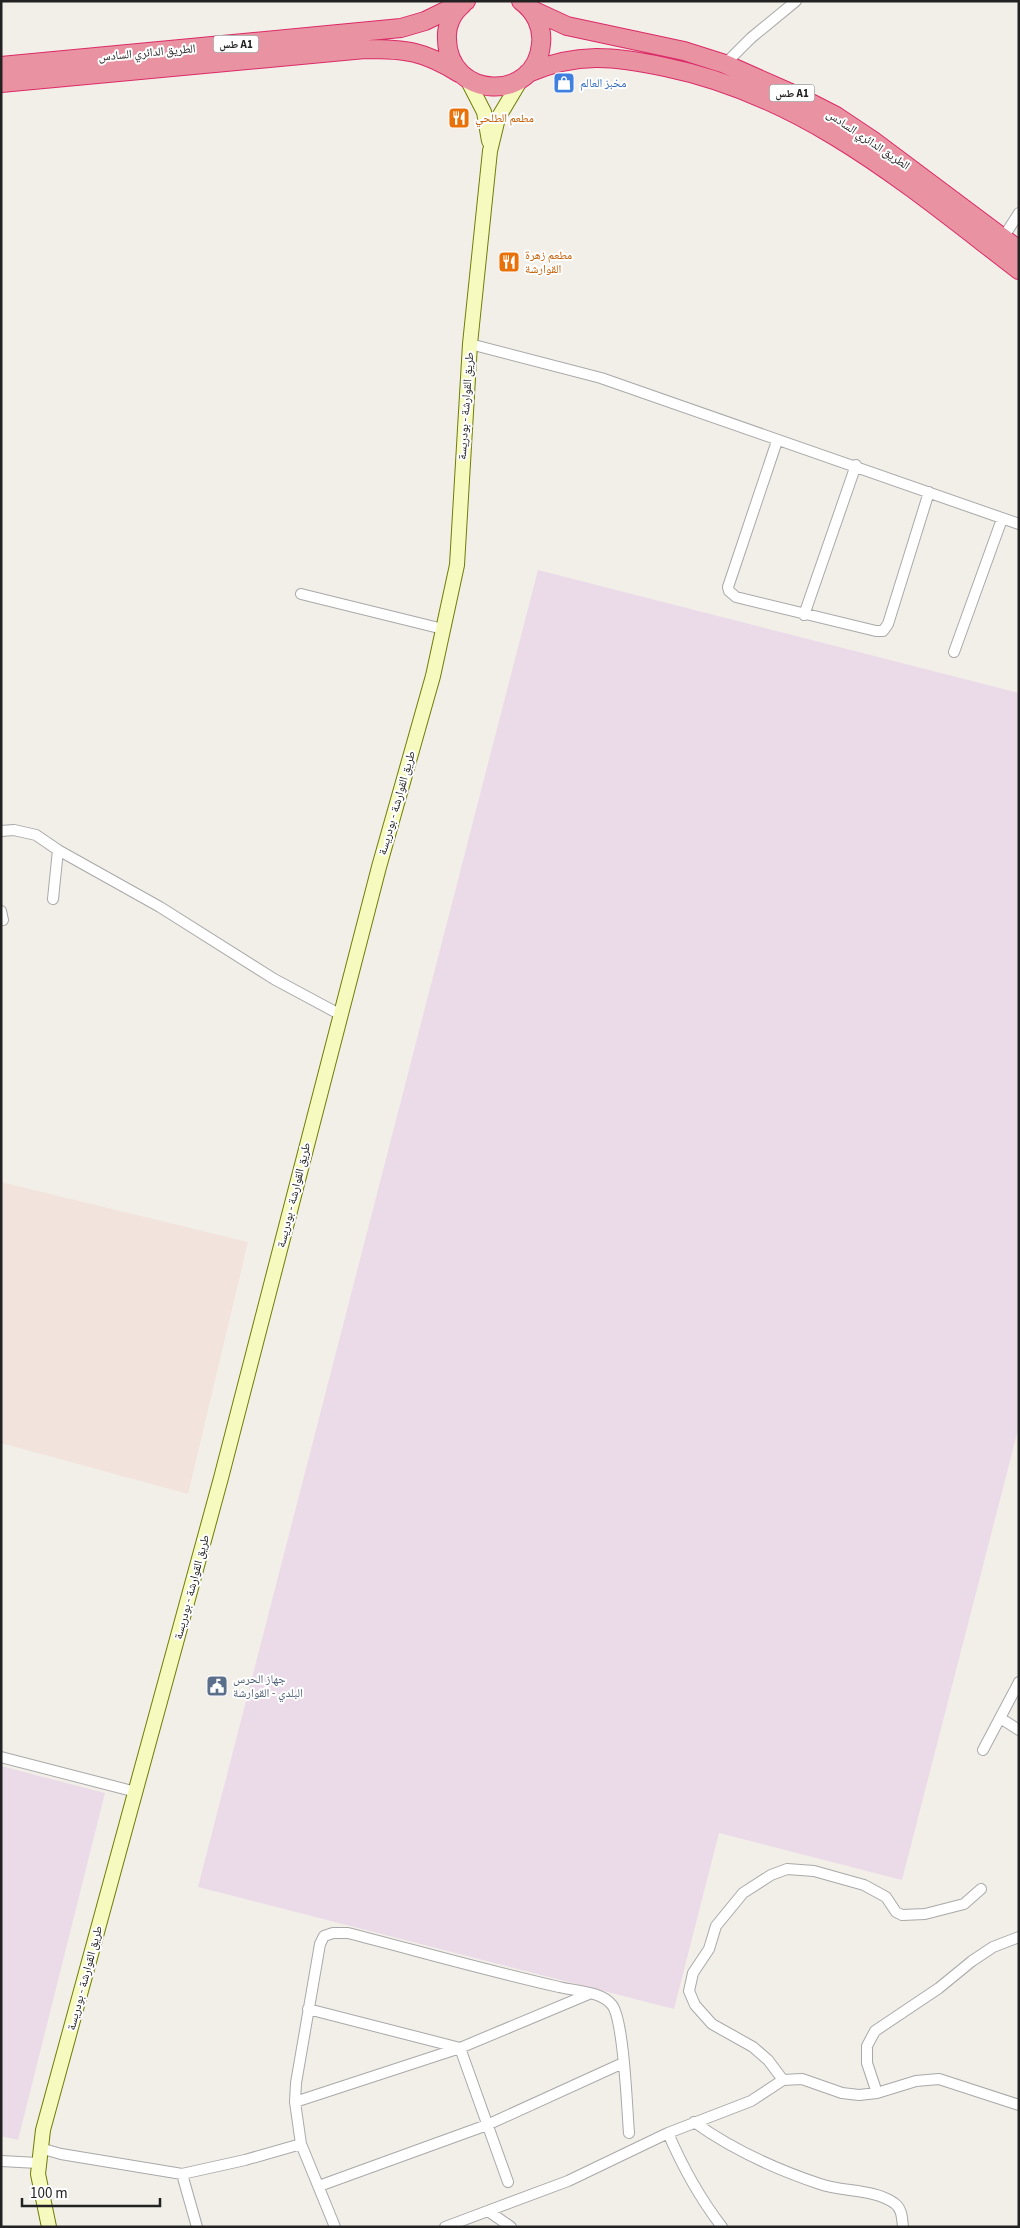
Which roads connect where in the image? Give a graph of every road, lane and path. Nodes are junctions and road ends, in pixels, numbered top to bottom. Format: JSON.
{"nodes":[{"id":1,"x":466,"y":1,"type":"edge"},
{"id":2,"x":796,"y":1,"type":"edge"},
{"id":3,"x":525,"y":4,"type":"edge"},
{"id":4,"x":726,"y":64,"type":"junction"},
{"id":5,"x":1,"y":66,"type":"edge"},
{"id":6,"x":525,"y":75,"type":"junction"},
{"id":7,"x":463,"y":76,"type":"junction"},
{"id":8,"x":1,"y":82,"type":"edge"},
{"id":9,"x":490,"y":151,"type":"junction"},
{"id":10,"x":1019,"y":213,"type":"edge"},
{"id":11,"x":976,"y":228,"type":"junction"},
{"id":12,"x":1003,"y":238,"type":"junction"},
{"id":13,"x":1019,"y":250,"type":"edge"},
{"id":14,"x":1019,"y":270,"type":"edge"},
{"id":15,"x":470,"y":344,"type":"junction"},
{"id":16,"x":776,"y":441,"type":"junction"},
{"id":17,"x":856,"y":466,"type":"junction"},
{"id":18,"x":928,"y":492,"type":"junction"},
{"id":19,"x":1002,"y":519,"type":"junction"},
{"id":20,"x":1019,"y":524,"type":"edge"},
{"id":21,"x":301,"y":594,"type":"dead end"},
{"id":22,"x":804,"y":615,"type":"junction"},
{"id":23,"x":443,"y":629,"type":"junction"},
{"id":24,"x":954,"y":652,"type":"dead end"},
{"id":25,"x":1,"y":831,"type":"edge"},
{"id":26,"x":58,"y":850,"type":"junction"},
{"id":27,"x":53,"y":899,"type":"dead end"},
{"id":28,"x":341,"y":1015,"type":"junction"},
{"id":29,"x":1019,"y":1682,"type":"edge"},
{"id":30,"x":1000,"y":1718,"type":"junction"},
{"id":31,"x":1019,"y":1730,"type":"edge"},
{"id":32,"x":983,"y":1750,"type":"dead end"},
{"id":33,"x":1,"y":1757,"type":"edge"},
{"id":34,"x":136,"y":1792,"type":"junction"},
{"id":35,"x":981,"y":1890,"type":"dead end"},
{"id":36,"x":1019,"y":1937,"type":"edge"},
{"id":37,"x":589,"y":1994,"type":"junction"},
{"id":38,"x":308,"y":2009,"type":"junction"},
{"id":39,"x":460,"y":2048,"type":"junction"},
{"id":40,"x":623,"y":2063,"type":"junction"},
{"id":41,"x":783,"y":2080,"type":"junction"},
{"id":42,"x":877,"y":2093,"type":"junction"},
{"id":43,"x":295,"y":2102,"type":"junction"},
{"id":44,"x":1019,"y":2105,"type":"edge"},
{"id":45,"x":694,"y":2122,"type":"junction"},
{"id":46,"x":487,"y":2125,"type":"junction"},
{"id":47,"x":629,"y":2132,"type":"dead end"},
{"id":48,"x":668,"y":2133,"type":"junction"},
{"id":49,"x":300,"y":2144,"type":"junction"},
{"id":50,"x":40,"y":2148,"type":"junction"},
{"id":51,"x":1,"y":2161,"type":"edge"},
{"id":52,"x":38,"y":2164,"type":"junction"},
{"id":53,"x":182,"y":2174,"type":"junction"},
{"id":54,"x":508,"y":2182,"type":"dead end"},
{"id":55,"x":319,"y":2186,"type":"junction"},
{"id":56,"x":488,"y":2212,"type":"junction"},
{"id":57,"x":49,"y":2227,"type":"edge"},
{"id":58,"x":197,"y":2227,"type":"edge"},
{"id":59,"x":335,"y":2227,"type":"edge"},
{"id":60,"x":445,"y":2227,"type":"edge"},
{"id":61,"x":511,"y":2227,"type":"edge"},
{"id":62,"x":722,"y":2227,"type":"edge"},
{"id":63,"x":903,"y":2227,"type":"edge"}],
"edges":[{"from":1,"to":5,"type":"highway","name":"الطريق الدائري السادس","number":"طس A1"},
{"from":1,"to":7,"type":"highway","name":"الطريق الدائري السادس"},
{"from":2,"to":4,"type":"street"},
{"from":3,"to":4,"type":"highway","name":"الطريق الدائري السادس","number":"طس A1"},
{"from":3,"to":6,"type":"highway","name":"الطريق الدائري السادس"},
{"from":4,"to":11,"type":"highway","name":"الطريق الدائري السادس","number":"طس A1"},
{"from":6,"to":7,"type":"highway","name":"الطريق الدائري السادس"},
{"from":6,"to":9,"type":"main road"},
{"from":6,"to":11,"type":"highway","name":"الطريق الدائري السادس","number":"طس A1"},
{"from":7,"to":8,"type":"highway","name":"الطريق الدائري السادس","number":"طس A1"},
{"from":7,"to":9,"type":"main road"},
{"from":9,"to":15,"type":"main road","name":"طريق القوارشة - بودريسة"},
{"from":10,"to":12,"type":"street"},
{"from":11,"to":12,"type":"highway","name":"الطريق الدائري السادس","number":"طس A1"},
{"from":11,"to":14,"type":"highway","name":"الطريق الدائري السادس","number":"طس A1"},
{"from":12,"to":13,"type":"highway","name":"الطريق الدائري السادس","number":"طس A1"},
{"from":15,"to":16,"type":"street"},
{"from":15,"to":23,"type":"main road","name":"طريق القوارشة - بودريسة"},
{"from":16,"to":17,"type":"street"},
{"from":16,"to":22,"type":"street"},
{"from":17,"to":18,"type":"street"},
{"from":17,"to":22,"type":"street"},
{"from":18,"to":19,"type":"street"},
{"from":18,"to":22,"type":"street"},
{"from":19,"to":20,"type":"street"},
{"from":19,"to":24,"type":"street"},
{"from":21,"to":23,"type":"street"},
{"from":23,"to":28,"type":"main road","name":"طريق القوارشة - بودريسة"},
{"from":25,"to":26,"type":"street"},
{"from":26,"to":27,"type":"street"},
{"from":26,"to":28,"type":"street"},
{"from":28,"to":34,"type":"main road","name":"طريق القوارشة - بودريسة"},
{"from":29,"to":30,"type":"street"},
{"from":30,"to":31,"type":"street"},
{"from":30,"to":32,"type":"street"},
{"from":33,"to":34,"type":"street"},
{"from":34,"to":50,"type":"main road","name":"طريق القوارشة - بودريسة"},
{"from":35,"to":41,"type":"street"},
{"from":36,"to":42,"type":"street"},
{"from":37,"to":38,"type":"street"},
{"from":37,"to":39,"type":"street"},
{"from":37,"to":40,"type":"street"},
{"from":38,"to":39,"type":"street"},
{"from":38,"to":43,"type":"street"},
{"from":39,"to":43,"type":"street"},
{"from":39,"to":46,"type":"street"},
{"from":40,"to":46,"type":"street"},
{"from":40,"to":47,"type":"street"},
{"from":41,"to":42,"type":"street"},
{"from":41,"to":45,"type":"street"},
{"from":42,"to":44,"type":"street"},
{"from":43,"to":49,"type":"street"},
{"from":45,"to":48,"type":"street"},
{"from":45,"to":63,"type":"street"},
{"from":46,"to":54,"type":"street"},
{"from":46,"to":55,"type":"street"},
{"from":48,"to":56,"type":"street"},
{"from":48,"to":62,"type":"street"},
{"from":49,"to":53,"type":"street"},
{"from":49,"to":55,"type":"street"},
{"from":50,"to":52,"type":"main road","name":"طريق القوارشة - بودريسة"},
{"from":50,"to":53,"type":"street"},
{"from":51,"to":52,"type":"street"},
{"from":52,"to":57,"type":"main road","name":"طريق القوارشة - بودريسة"},
{"from":53,"to":58,"type":"street"},
{"from":55,"to":59,"type":"street"},
{"from":56,"to":60,"type":"street"},
{"from":56,"to":61,"type":"street"}]}
